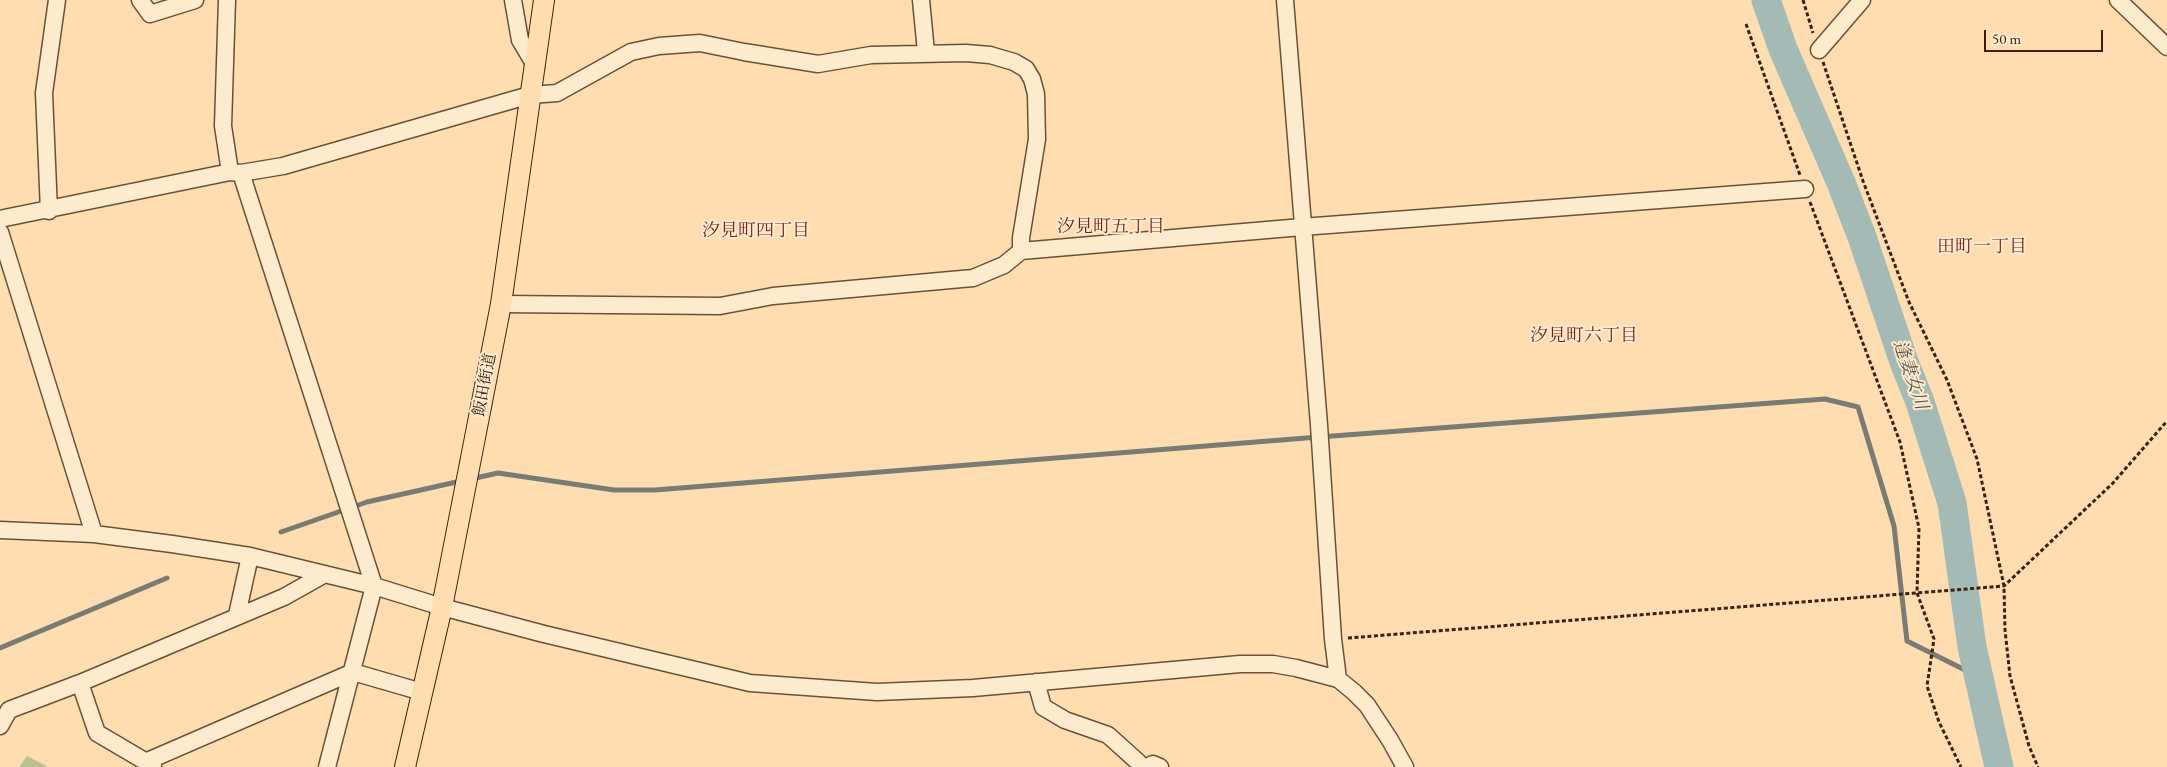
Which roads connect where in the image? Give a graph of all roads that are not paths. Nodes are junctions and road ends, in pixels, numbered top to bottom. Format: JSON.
{"nodes":[{"id":1,"x":57,"y":0,"type":"edge"},
{"id":2,"x":140,"y":0,"type":"edge"},
{"id":3,"x":196,"y":0,"type":"edge"},
{"id":4,"x":227,"y":0,"type":"edge"},
{"id":5,"x":512,"y":0,"type":"edge"},
{"id":6,"x":544,"y":0,"type":"edge"},
{"id":7,"x":921,"y":0,"type":"edge"},
{"id":8,"x":1285,"y":0,"type":"edge"},
{"id":9,"x":1862,"y":0,"type":"edge"},
{"id":10,"x":2118,"y":0,"type":"edge"},
{"id":11,"x":2167,"y":47,"type":"edge"},
{"id":12,"x":1819,"y":50,"type":"road end"},
{"id":13,"x":926,"y":52,"type":"junction"},
{"id":14,"x":536,"y":66,"type":"junction"},
{"id":15,"x":530,"y":95,"type":"junction"},
{"id":16,"x":236,"y":173,"type":"junction"},
{"id":17,"x":1805,"y":189,"type":"road end"},
{"id":18,"x":49,"y":210,"type":"junction"},
{"id":19,"x":0,"y":219,"type":"edge"},
{"id":20,"x":1302,"y":227,"type":"junction"},
{"id":21,"x":0,"y":232,"type":"edge"},
{"id":22,"x":1021,"y":251,"type":"junction"},
{"id":23,"x":501,"y":304,"type":"junction"},
{"id":24,"x":0,"y":530,"type":"edge"},
{"id":25,"x":94,"y":534,"type":"junction"},
{"id":26,"x":250,"y":556,"type":"junction"},
{"id":27,"x":325,"y":574,"type":"junction"},
{"id":28,"x":374,"y":586,"type":"junction"},
{"id":29,"x":442,"y":607,"type":"junction"},
{"id":30,"x":237,"y":616,"type":"junction"},
{"id":31,"x":353,"y":672,"type":"junction"},
{"id":32,"x":1338,"y":679,"type":"junction"},
{"id":33,"x":1036,"y":682,"type":"junction"},
{"id":34,"x":80,"y":683,"type":"junction"},
{"id":35,"x":422,"y":692,"type":"junction"},
{"id":36,"x":0,"y":726,"type":"edge"},
{"id":37,"x":149,"y":764,"type":"edge"},
{"id":38,"x":327,"y":767,"type":"edge"},
{"id":39,"x":405,"y":767,"type":"edge"},
{"id":40,"x":1140,"y":767,"type":"edge"},
{"id":41,"x":1147,"y":767,"type":"edge"},
{"id":42,"x":1160,"y":767,"type":"edge"},
{"id":43,"x":1405,"y":767,"type":"edge"}],
"edges":[{"from":1,"to":18,"type":"street"},
{"from":2,"to":3,"type":"street"},
{"from":4,"to":16,"type":"street"},
{"from":5,"to":14,"type":"street"},
{"from":6,"to":14,"type":"main road","name":"飯田街道"},
{"from":7,"to":13,"type":"street"},
{"from":8,"to":20,"type":"street"},
{"from":9,"to":12,"type":"street"},
{"from":10,"to":11,"type":"street"},
{"from":13,"to":15,"type":"street"},
{"from":13,"to":22,"type":"street"},
{"from":14,"to":15,"type":"main road","name":"飯田街道"},
{"from":15,"to":16,"type":"street"},
{"from":15,"to":23,"type":"main road","name":"飯田街道"},
{"from":16,"to":18,"type":"street"},
{"from":16,"to":28,"type":"street"},
{"from":17,"to":20,"type":"street"},
{"from":18,"to":19,"type":"street"},
{"from":20,"to":22,"type":"street"},
{"from":20,"to":32,"type":"street"},
{"from":21,"to":25,"type":"street"},
{"from":22,"to":23,"type":"street"},
{"from":23,"to":29,"type":"main road","name":"飯田街道"},
{"from":24,"to":25,"type":"street"},
{"from":25,"to":26,"type":"street"},
{"from":26,"to":27,"type":"street"},
{"from":26,"to":30,"type":"street"},
{"from":27,"to":28,"type":"street"},
{"from":27,"to":30,"type":"street"},
{"from":28,"to":29,"type":"street"},
{"from":28,"to":31,"type":"street"},
{"from":29,"to":33,"type":"street"},
{"from":29,"to":35,"type":"main road","name":"飯田街道"},
{"from":30,"to":34,"type":"street"},
{"from":31,"to":35,"type":"street"},
{"from":31,"to":37,"type":"street"},
{"from":31,"to":38,"type":"street"},
{"from":32,"to":33,"type":"street"},
{"from":32,"to":43,"type":"street"},
{"from":33,"to":40,"type":"street"},
{"from":34,"to":36,"type":"street"},
{"from":34,"to":37,"type":"street"},
{"from":35,"to":39,"type":"main road","name":"飯田街道"},
{"from":41,"to":42,"type":"street"}]}
